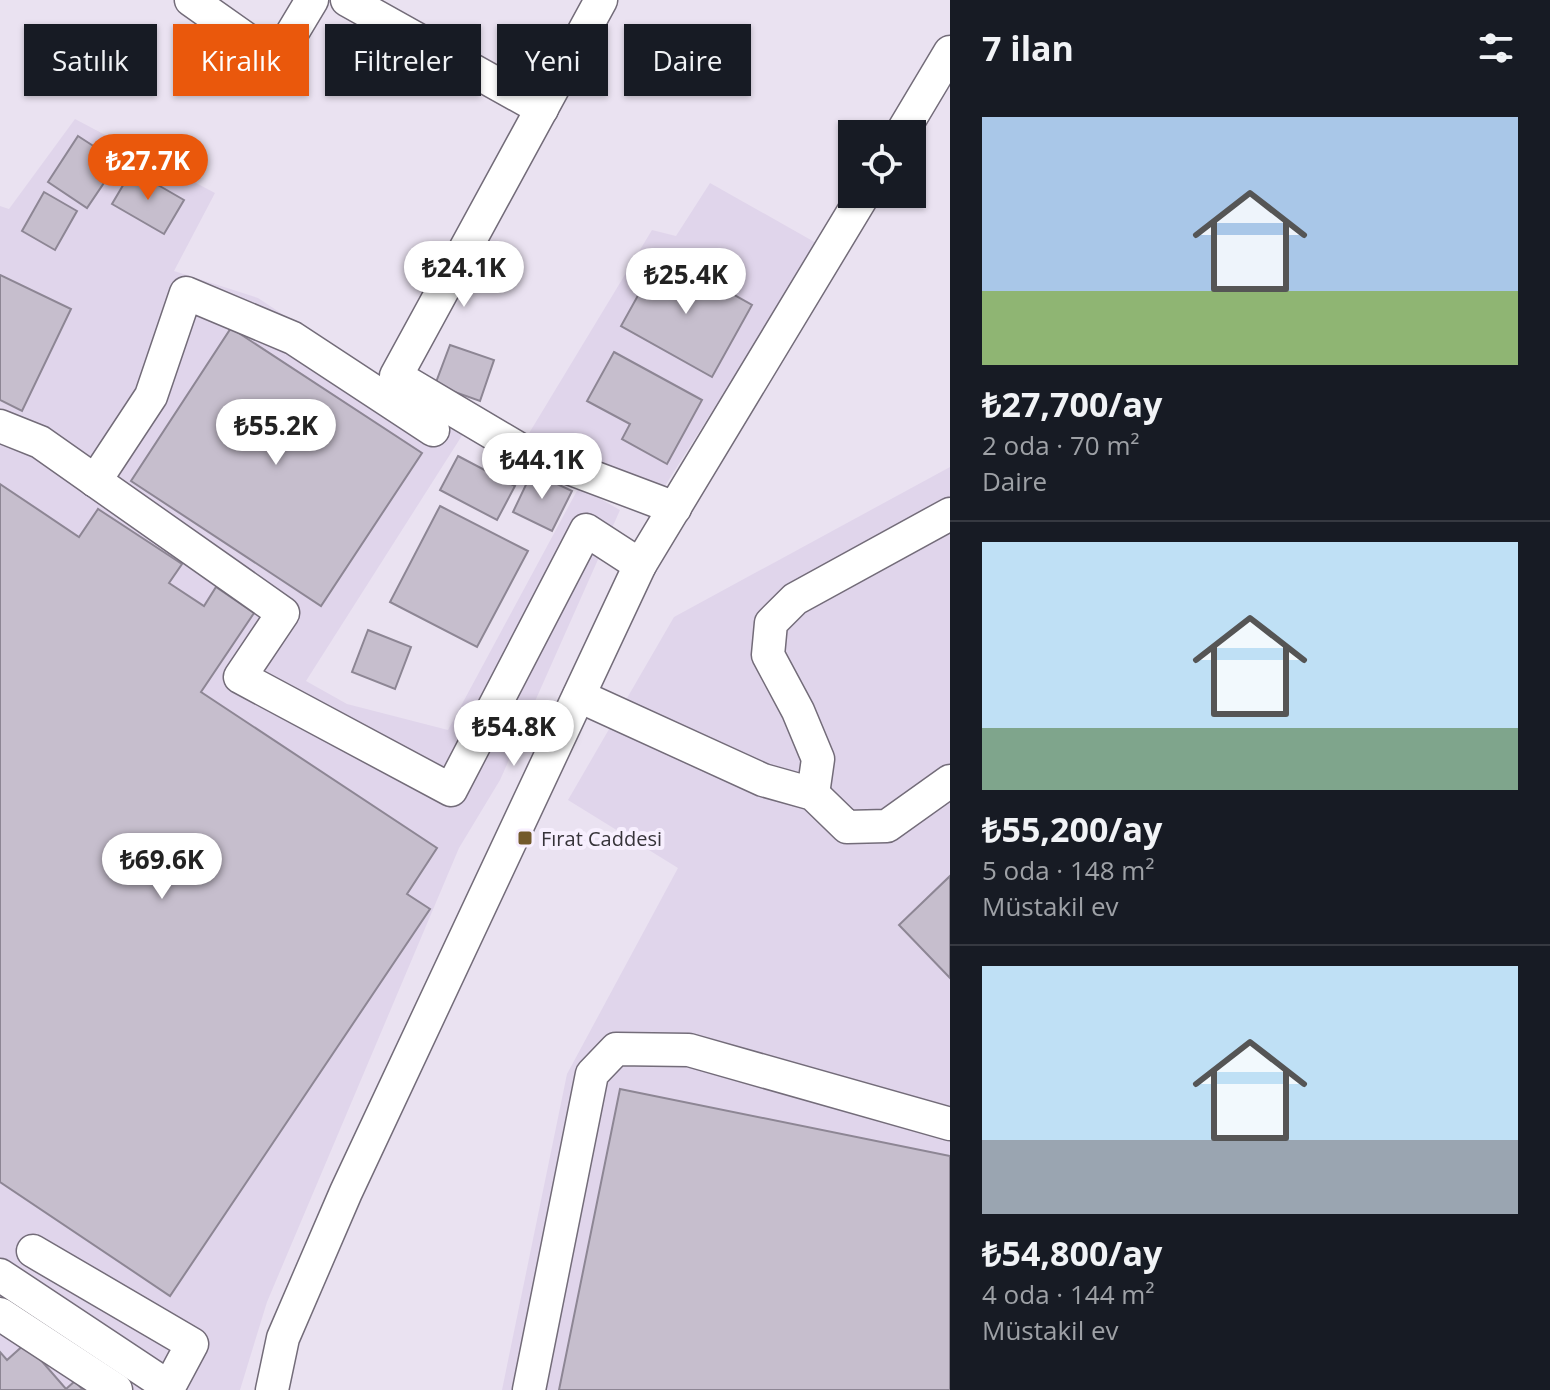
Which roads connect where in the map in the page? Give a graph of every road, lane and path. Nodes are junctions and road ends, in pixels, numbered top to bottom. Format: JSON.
{"nodes":[{"id":1,"x":191,"y":0,"type":"edge"},
{"id":2,"x":312,"y":0,"type":"edge"},
{"id":3,"x":347,"y":0,"type":"edge"},
{"id":4,"x":601,"y":0,"type":"edge"},
{"id":5,"x":950,"y":52,"type":"edge"},
{"id":6,"x":542,"y":109,"type":"junction"},
{"id":7,"x":909,"y":120,"type":"edge"},
{"id":8,"x":856,"y":208,"type":"edge"},
{"id":9,"x":0,"y":426,"type":"edge"},
{"id":10,"x":433,"y":430,"type":"dead end"},
{"id":11,"x":95,"y":481,"type":"junction"},
{"id":12,"x":675,"y":508,"type":"junction"},
{"id":13,"x":950,"y":514,"type":"edge"},
{"id":14,"x":640,"y":565,"type":"junction"},
{"id":15,"x":579,"y":696,"type":"junction"},
{"id":16,"x":950,"y":781,"type":"edge"},
{"id":17,"x":813,"y":794,"type":"junction"},
{"id":18,"x":950,"y":1124,"type":"edge"},
{"id":19,"x":33,"y":1251,"type":"dead end"},
{"id":20,"x":0,"y":1275,"type":"edge"},
{"id":21,"x":0,"y":1314,"type":"edge"},
{"id":22,"x":116,"y":1390,"type":"edge"},
{"id":23,"x":272,"y":1390,"type":"edge"},
{"id":24,"x":529,"y":1390,"type":"edge"}],
"edges":[{"from":1,"to":2,"type":"street"},
{"from":3,"to":6,"type":"street"},
{"from":4,"to":6,"type":"street"},
{"from":5,"to":7,"type":"street"},
{"from":6,"to":12,"type":"street"},
{"from":8,"to":12,"type":"street"},
{"from":9,"to":11,"type":"street"},
{"from":10,"to":11,"type":"street"},
{"from":11,"to":14,"type":"street"},
{"from":12,"to":14,"type":"street"},
{"from":13,"to":17,"type":"street"},
{"from":14,"to":15,"type":"street"},
{"from":15,"to":17,"type":"street"},
{"from":15,"to":23,"type":"street"},
{"from":16,"to":17,"type":"street"},
{"from":18,"to":24,"type":"street"},
{"from":19,"to":20,"type":"street"},
{"from":21,"to":22,"type":"street"}]}
